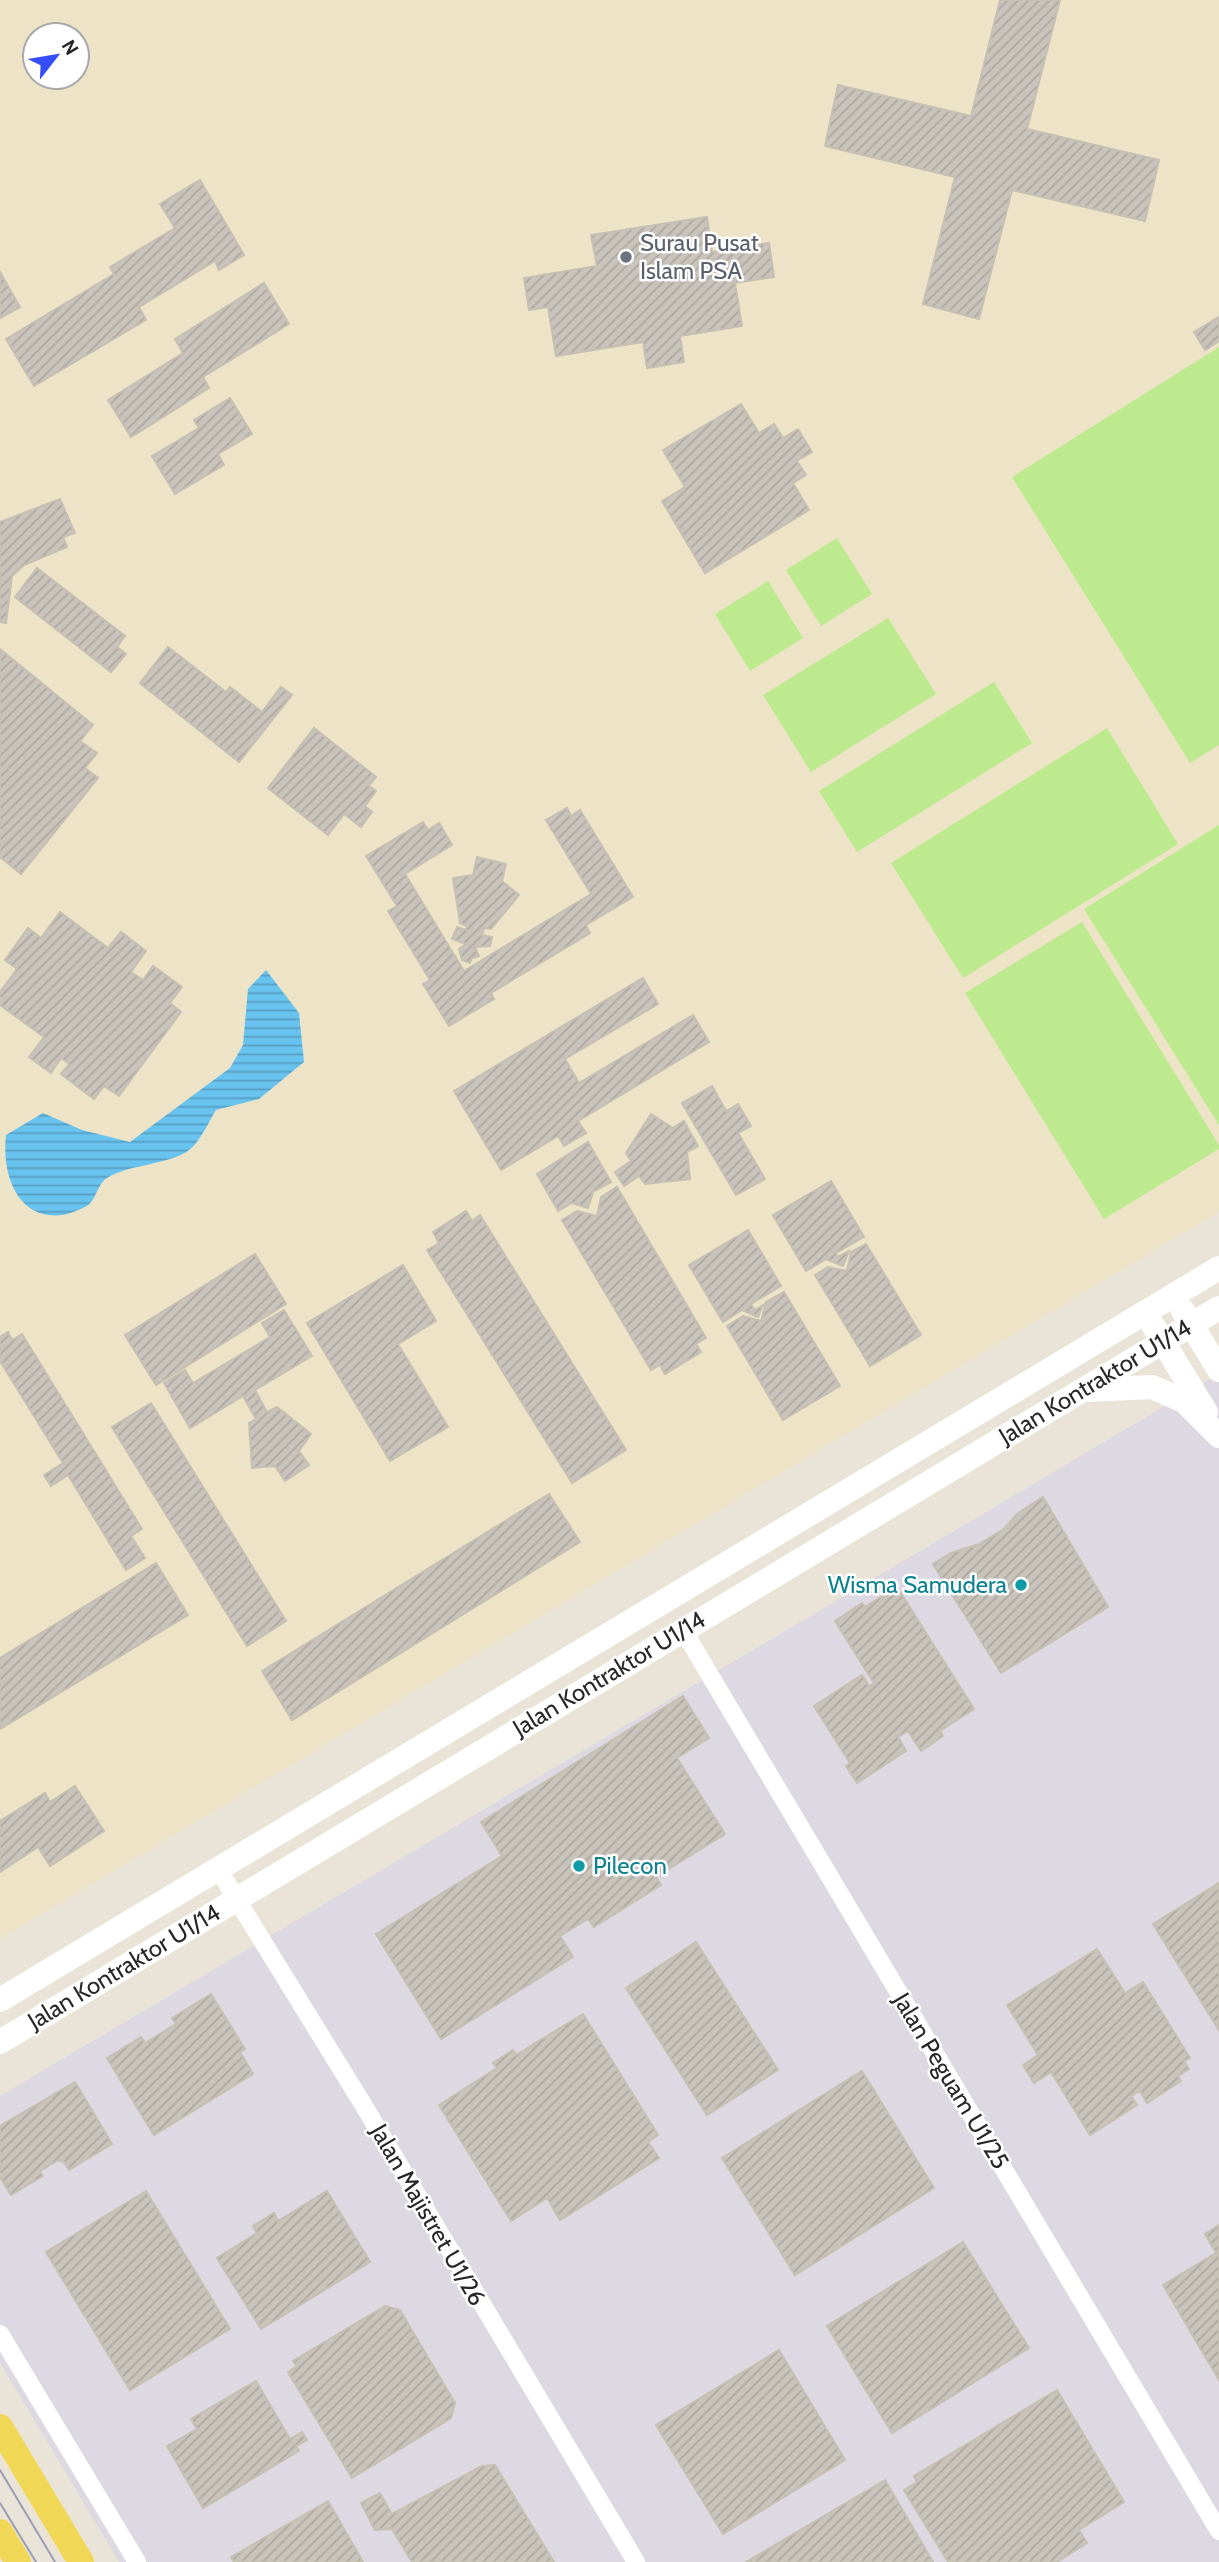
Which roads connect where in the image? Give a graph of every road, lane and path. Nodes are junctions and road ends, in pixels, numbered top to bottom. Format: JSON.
{"nodes":[{"id":1,"x":1219,"y":1268,"type":"edge"},
{"id":2,"x":1173,"y":1296,"type":"junction"},
{"id":3,"x":1219,"y":1308,"type":"edge"},
{"id":4,"x":1145,"y":1313,"type":"junction"},
{"id":5,"x":1191,"y":1324,"type":"junction"},
{"id":6,"x":1164,"y":1341,"type":"junction"},
{"id":7,"x":1219,"y":1370,"type":"edge"},
{"id":8,"x":1081,"y":1390,"type":"junction"},
{"id":9,"x":1219,"y":1435,"type":"edge"},
{"id":10,"x":682,"y":1630,"type":"junction"},
{"id":11,"x":218,"y":1869,"type":"junction"},
{"id":12,"x":236,"y":1899,"type":"junction"},
{"id":13,"x":0,"y":2000,"type":"edge"},
{"id":14,"x":0,"y":2042,"type":"edge"},
{"id":15,"x":0,"y":2334,"type":"edge"},
{"id":16,"x":0,"y":2427,"type":"edge"},
{"id":17,"x":1219,"y":2531,"type":"edge"},
{"id":18,"x":0,"y":2532,"type":"edge"},
{"id":19,"x":18,"y":2562,"type":"edge"},
{"id":20,"x":81,"y":2562,"type":"edge"},
{"id":21,"x":138,"y":2562,"type":"edge"},
{"id":22,"x":636,"y":2562,"type":"edge"}],
"edges":[{"from":1,"to":2,"type":"street","name":"Jalan Kontraktor U1/14"},
{"from":2,"to":4,"type":"street","name":"Jalan Kontraktor U1/14"},
{"from":2,"to":5,"type":"street"},
{"from":3,"to":5,"type":"street","name":"Jalan Kontraktor U1/14"},
{"from":4,"to":6,"type":"street"},
{"from":4,"to":11,"type":"street","name":"Jalan Kontraktor U1/14"},
{"from":5,"to":6,"type":"street","name":"Jalan Kontraktor U1/14"},
{"from":5,"to":7,"type":"street"},
{"from":6,"to":8,"type":"street","name":"Jalan Kontraktor U1/14"},
{"from":6,"to":9,"type":"street"},
{"from":8,"to":9,"type":"street"},
{"from":8,"to":10,"type":"street","name":"Jalan Kontraktor U1/14"},
{"from":10,"to":12,"type":"street","name":"Jalan Kontraktor U1/14"},
{"from":10,"to":17,"type":"street","name":"Jalan Peguam U1/25"},
{"from":11,"to":12,"type":"street","name":"Jalan Majistret U1/26"},
{"from":11,"to":13,"type":"street","name":"Jalan Kontraktor U1/14"},
{"from":12,"to":14,"type":"street","name":"Jalan Kontraktor U1/14"},
{"from":12,"to":22,"type":"street","name":"Jalan Majistret U1/26"},
{"from":15,"to":21,"type":"street"},
{"from":16,"to":20,"type":"main road"},
{"from":18,"to":19,"type":"main road"}]}
